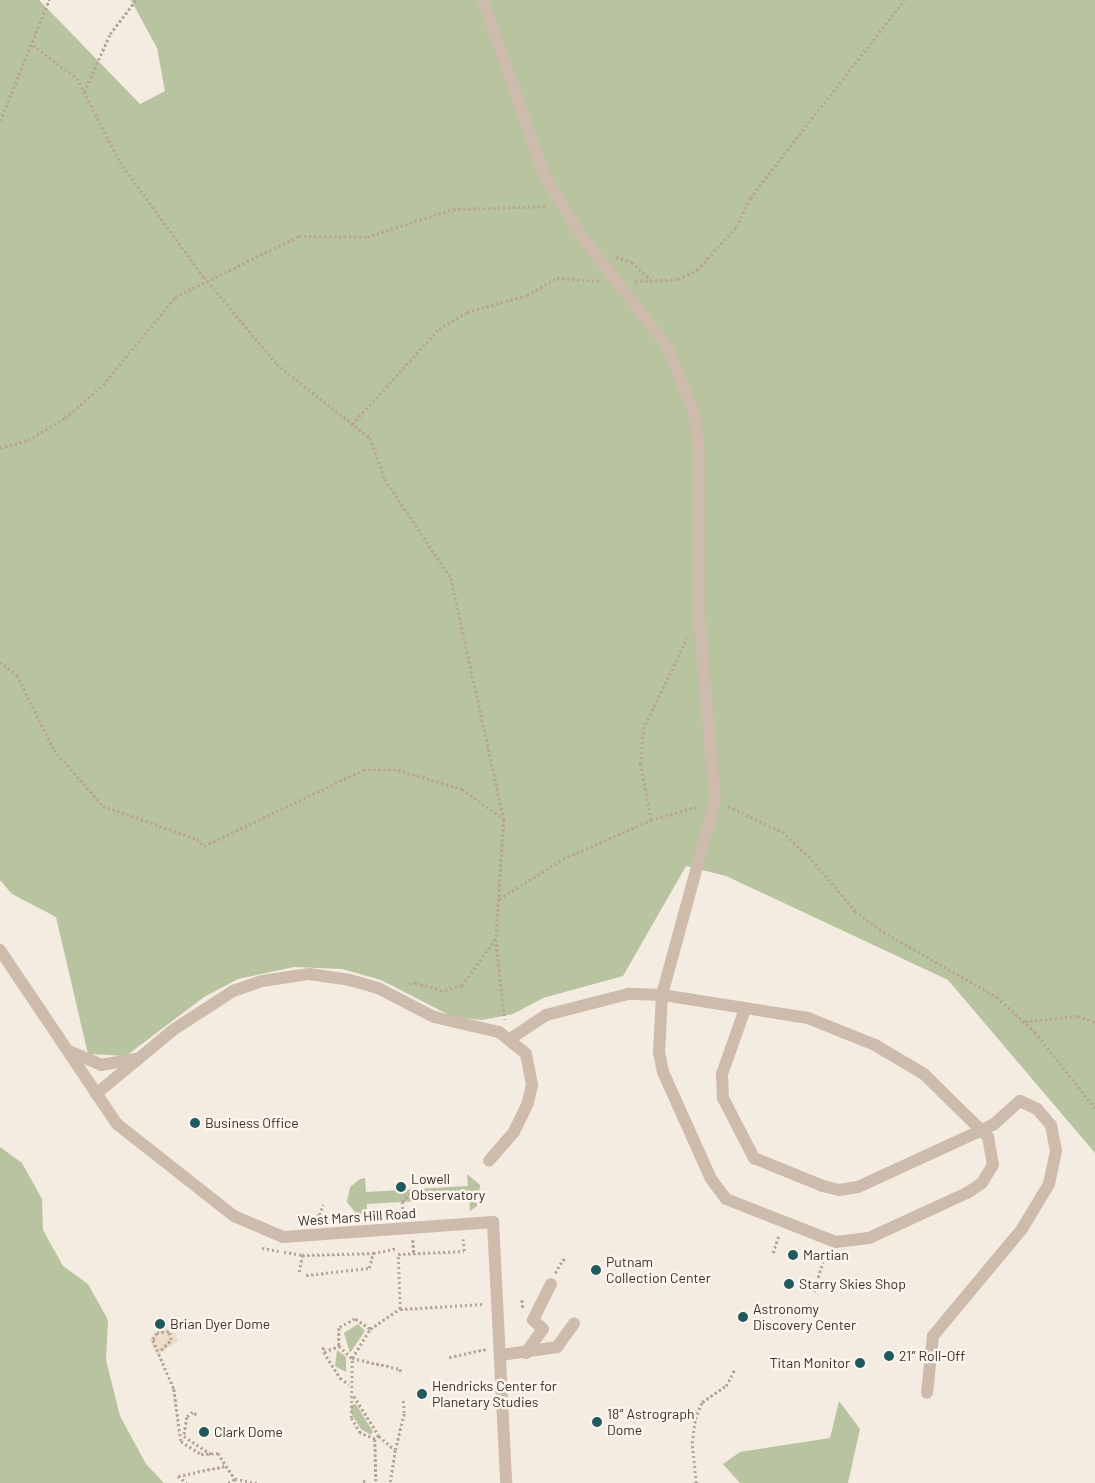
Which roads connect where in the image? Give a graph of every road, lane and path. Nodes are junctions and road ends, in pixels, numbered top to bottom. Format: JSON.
{"nodes":[{"id":1,"x":49,"y":0,"type":"edge"},
{"id":2,"x":136,"y":0,"type":"edge"},
{"id":3,"x":484,"y":0,"type":"edge"},
{"id":4,"x":904,"y":0,"type":"edge"},
{"id":5,"x":33,"y":44,"type":"junction"},
{"id":6,"x":84,"y":92,"type":"junction"},
{"id":7,"x":0,"y":120,"type":"edge"},
{"id":8,"x":562,"y":208,"type":"junction"},
{"id":9,"x":593,"y":251,"type":"junction"},
{"id":10,"x":651,"y":280,"type":"junction"},
{"id":11,"x":208,"y":282,"type":"junction"},
{"id":12,"x":618,"y":282,"type":"junction"},
{"id":13,"x":352,"y":424,"type":"junction"},
{"id":14,"x":0,"y":448,"type":"edge"},
{"id":15,"x":699,"y":615,"type":"junction"},
{"id":16,"x":0,"y":662,"type":"edge"},
{"id":17,"x":715,"y":801,"type":"junction"},
{"id":18,"x":504,"y":819,"type":"junction"},
{"id":19,"x":652,"y":820,"type":"junction"},
{"id":20,"x":499,"y":898,"type":"junction"},
{"id":21,"x":496,"y":940,"type":"junction"},
{"id":22,"x":0,"y":950,"type":"edge"},
{"id":23,"x":662,"y":995,"type":"junction"},
{"id":24,"x":398,"y":998,"type":"junction"},
{"id":25,"x":745,"y":1009,"type":"junction"},
{"id":26,"x":1025,"y":1021,"type":"junction"},
{"id":27,"x":1095,"y":1022,"type":"edge"},
{"id":28,"x":510,"y":1038,"type":"junction"},
{"id":29,"x":68,"y":1050,"type":"junction"},
{"id":30,"x":142,"y":1056,"type":"junction"},
{"id":31,"x":96,"y":1094,"type":"junction"},
{"id":32,"x":1095,"y":1108,"type":"edge"},
{"id":33,"x":979,"y":1130,"type":"junction"},
{"id":34,"x":489,"y":1161,"type":"dead end"},
{"id":35,"x":413,"y":1176,"type":"dead end"},
{"id":36,"x":323,"y":1205,"type":"dead end"},
{"id":37,"x":403,"y":1216,"type":"dead end"},
{"id":38,"x":298,"y":1221,"type":"dead end"},
{"id":39,"x":781,"y":1231,"type":"dead end"},
{"id":40,"x":463,"y":1235,"type":"dead end"},
{"id":41,"x":413,"y":1236,"type":"dead end"},
{"id":42,"x":398,"y":1238,"type":"dead end"},
{"id":43,"x":398,"y":1248,"type":"junction"},
{"id":44,"x":826,"y":1249,"type":"dead end"},
{"id":45,"x":373,"y":1253,"type":"junction"},
{"id":46,"x":773,"y":1253,"type":"dead end"},
{"id":47,"x":398,"y":1254,"type":"junction"},
{"id":48,"x":414,"y":1254,"type":"junction"},
{"id":49,"x":299,"y":1272,"type":"dead end"},
{"id":50,"x":306,"y":1275,"type":"dead end"},
{"id":51,"x":551,"y":1284,"type":"dead end"},
{"id":52,"x":814,"y":1292,"type":"dead end"},
{"id":53,"x":489,"y":1304,"type":"dead end"},
{"id":54,"x":400,"y":1309,"type":"junction"},
{"id":55,"x":574,"y":1324,"type":"dead end"},
{"id":56,"x":370,"y":1329,"type":"junction"},
{"id":57,"x":323,"y":1346,"type":"dead end"},
{"id":58,"x":339,"y":1346,"type":"junction"},
{"id":59,"x":161,"y":1350,"type":"junction"},
{"id":60,"x":324,"y":1352,"type":"junction"},
{"id":61,"x":495,"y":1352,"type":"junction"},
{"id":62,"x":526,"y":1353,"type":"junction"},
{"id":63,"x":449,"y":1357,"type":"dead end"},
{"id":64,"x":352,"y":1358,"type":"junction"},
{"id":65,"x":734,"y":1370,"type":"dead end"},
{"id":66,"x":401,"y":1374,"type":"dead end"},
{"id":67,"x":350,"y":1384,"type":"junction"},
{"id":68,"x":927,"y":1393,"type":"dead end"},
{"id":69,"x":354,"y":1396,"type":"junction"},
{"id":70,"x":402,"y":1400,"type":"dead end"},
{"id":71,"x":196,"y":1415,"type":"dead end"},
{"id":72,"x":379,"y":1436,"type":"junction"},
{"id":73,"x":375,"y":1439,"type":"junction"},
{"id":74,"x":216,"y":1449,"type":"dead end"},
{"id":75,"x":394,"y":1450,"type":"junction"},
{"id":76,"x":218,"y":1454,"type":"junction"},
{"id":77,"x":212,"y":1455,"type":"junction"},
{"id":78,"x":225,"y":1466,"type":"junction"},
{"id":79,"x":235,"y":1479,"type":"junction"},
{"id":80,"x":376,"y":1480,"type":"dead end"},
{"id":81,"x":390,"y":1482,"type":"edge"},
{"id":82,"x":187,"y":1483,"type":"edge"},
{"id":83,"x":228,"y":1483,"type":"edge"},
{"id":84,"x":257,"y":1483,"type":"edge"},
{"id":85,"x":506,"y":1483,"type":"edge"},
{"id":86,"x":696,"y":1483,"type":"edge"}],
"edges":[{"from":1,"to":5,"type":"path"},
{"from":2,"to":6,"type":"path"},
{"from":3,"to":8,"type":"street"},
{"from":4,"to":10,"type":"path"},
{"from":5,"to":6,"type":"path"},
{"from":5,"to":7,"type":"path"},
{"from":6,"to":11,"type":"path"},
{"from":8,"to":9,"type":"street"},
{"from":8,"to":11,"type":"path"},
{"from":9,"to":10,"type":"path"},
{"from":9,"to":12,"type":"street"},
{"from":10,"to":12,"type":"path"},
{"from":11,"to":13,"type":"path"},
{"from":11,"to":14,"type":"path"},
{"from":12,"to":13,"type":"path"},
{"from":12,"to":15,"type":"street"},
{"from":13,"to":18,"type":"path"},
{"from":15,"to":17,"type":"street"},
{"from":15,"to":19,"type":"path"},
{"from":16,"to":18,"type":"path"},
{"from":17,"to":19,"type":"path"},
{"from":17,"to":23,"type":"street"},
{"from":17,"to":26,"type":"path"},
{"from":18,"to":20,"type":"path"},
{"from":19,"to":20,"type":"path"},
{"from":20,"to":21,"type":"path"},
{"from":21,"to":24,"type":"path"},
{"from":21,"to":28,"type":"path"},
{"from":22,"to":29,"type":"street","name":"West Mars Hill Road"},
{"from":23,"to":25,"type":"street"},
{"from":23,"to":28,"type":"street"},
{"from":23,"to":33,"type":"street"},
{"from":24,"to":28,"type":"street"},
{"from":24,"to":30,"type":"street"},
{"from":25,"to":33,"type":"street"},
{"from":25,"to":33,"type":"street"},
{"from":26,"to":27,"type":"path"},
{"from":26,"to":32,"type":"path"},
{"from":28,"to":34,"type":"street"},
{"from":29,"to":30,"type":"street"},
{"from":29,"to":31,"type":"street","name":"West Mars Hill Road"},
{"from":30,"to":31,"type":"street"},
{"from":31,"to":61,"type":"street","name":"West Mars Hill Road"},
{"from":33,"to":68,"type":"street"},
{"from":35,"to":37,"type":"path"},
{"from":36,"to":38,"type":"path"},
{"from":39,"to":46,"type":"path"},
{"from":40,"to":48,"type":"path"},
{"from":41,"to":48,"type":"path"},
{"from":42,"to":43,"type":"path"},
{"from":43,"to":45,"type":"path"},
{"from":43,"to":47,"type":"path"},
{"from":44,"to":52,"type":"path"},
{"from":45,"to":49,"type":"path"},
{"from":45,"to":50,"type":"path"},
{"from":47,"to":48,"type":"path"},
{"from":47,"to":54,"type":"path"},
{"from":51,"to":62,"type":"street"},
{"from":53,"to":54,"type":"path"},
{"from":54,"to":56,"type":"path"},
{"from":55,"to":62,"type":"street"},
{"from":56,"to":58,"type":"path"},
{"from":56,"to":64,"type":"path"},
{"from":57,"to":60,"type":"path"},
{"from":58,"to":60,"type":"path"},
{"from":58,"to":64,"type":"path"},
{"from":59,"to":59,"type":"path"},
{"from":59,"to":77,"type":"path"},
{"from":60,"to":67,"type":"path"},
{"from":61,"to":62,"type":"street"},
{"from":61,"to":63,"type":"path"},
{"from":61,"to":85,"type":"street","name":"West Mars Hill Road"},
{"from":64,"to":66,"type":"path"},
{"from":64,"to":67,"type":"path"},
{"from":65,"to":86,"type":"path"},
{"from":67,"to":69,"type":"path"},
{"from":69,"to":72,"type":"path"},
{"from":69,"to":73,"type":"path"},
{"from":70,"to":75,"type":"path"},
{"from":71,"to":77,"type":"path"},
{"from":72,"to":73,"type":"path"},
{"from":72,"to":75,"type":"path"},
{"from":73,"to":80,"type":"path"},
{"from":74,"to":76,"type":"path"},
{"from":75,"to":81,"type":"path"},
{"from":76,"to":77,"type":"path"},
{"from":76,"to":78,"type":"path"},
{"from":78,"to":79,"type":"path"},
{"from":78,"to":82,"type":"path"},
{"from":79,"to":83,"type":"path"},
{"from":79,"to":84,"type":"path"}]}
